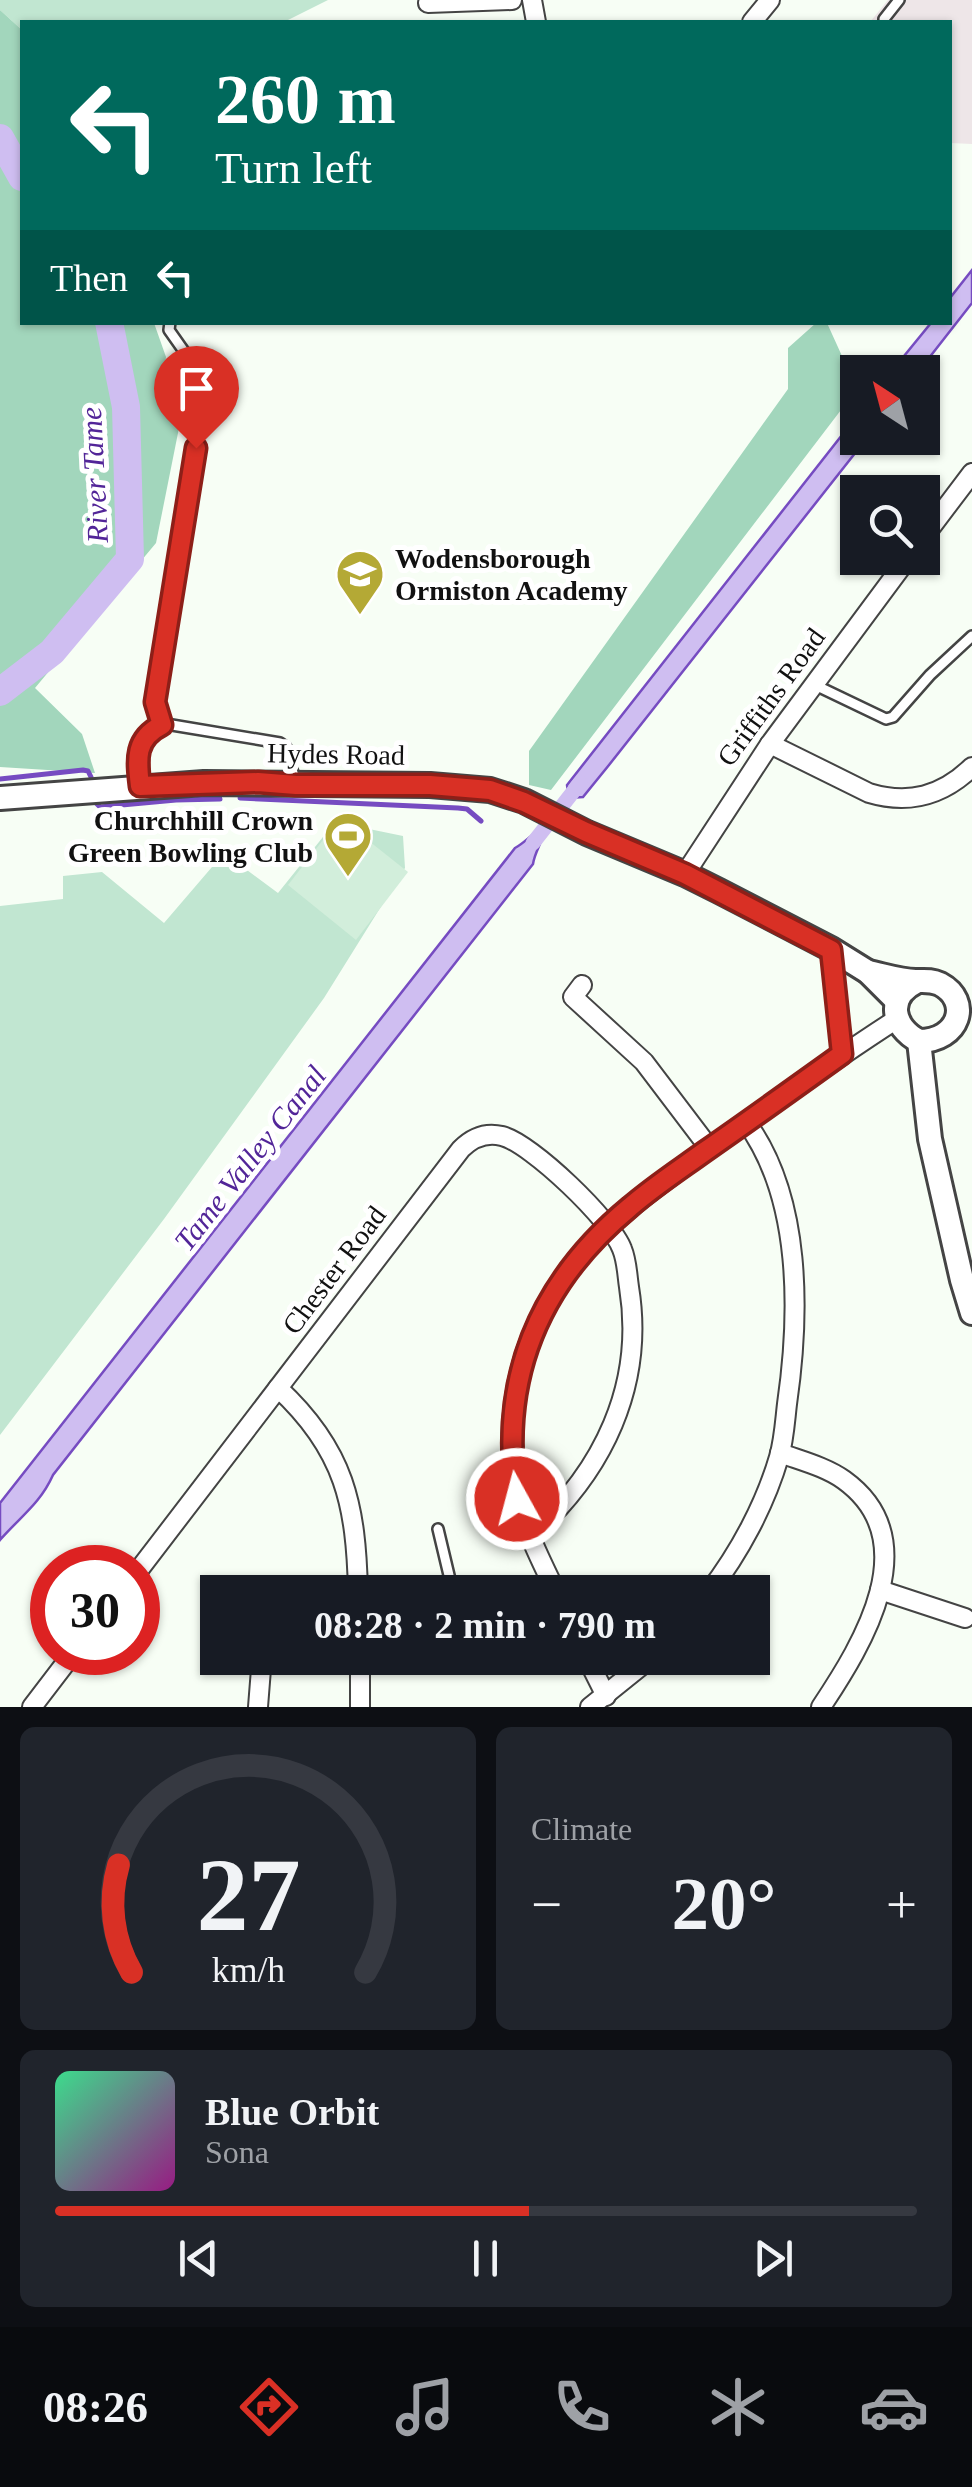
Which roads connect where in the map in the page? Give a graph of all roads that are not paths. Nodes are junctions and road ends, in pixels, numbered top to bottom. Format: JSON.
{"nodes":[{"id":1,"x":512,"y":0,"type":"edge"},
{"id":2,"x":770,"y":0,"type":"edge"},
{"id":3,"x":899,"y":0,"type":"edge"},
{"id":4,"x":428,"y":3,"type":"dead end"},
{"id":5,"x":884,"y":19,"type":"dead end"},
{"id":6,"x":754,"y":20,"type":"edge"},
{"id":7,"x":170,"y":325,"type":"edge"},
{"id":8,"x":972,"y":474,"type":"edge"},
{"id":9,"x":940,"y":516,"type":"edge"},
{"id":10,"x":895,"y":575,"type":"edge"},
{"id":11,"x":972,"y":636,"type":"edge"},
{"id":12,"x":813,"y":684,"type":"junction"},
{"id":13,"x":162,"y":725,"type":"junction"},
{"id":14,"x":770,"y":744,"type":"junction"},
{"id":15,"x":972,"y":767,"type":"edge"},
{"id":16,"x":296,"y":785,"type":"junction"},
{"id":17,"x":140,"y":786,"type":"junction"},
{"id":18,"x":0,"y":798,"type":"edge"},
{"id":19,"x":685,"y":874,"type":"junction"},
{"id":20,"x":831,"y":950,"type":"junction"},
{"id":21,"x":868,"y":972,"type":"junction"},
{"id":22,"x":916,"y":982,"type":"junction"},
{"id":23,"x":582,"y":986,"type":"dead end"},
{"id":24,"x":963,"y":994,"type":"edge"},
{"id":25,"x":897,"y":1010,"type":"junction"},
{"id":26,"x":919,"y":1041,"type":"junction"},
{"id":27,"x":842,"y":1054,"type":"junction"},
{"id":28,"x":746,"y":1122,"type":"junction"},
{"id":29,"x":710,"y":1148,"type":"junction"},
{"id":30,"x":609,"y":1226,"type":"junction"},
{"id":31,"x":972,"y":1313,"type":"edge"},
{"id":32,"x":278,"y":1388,"type":"junction"},
{"id":33,"x":780,"y":1453,"type":"junction"},
{"id":34,"x":438,"y":1529,"type":"dead end"},
{"id":35,"x":530,"y":1536,"type":"junction"},
{"id":36,"x":157,"y":1545,"type":"edge"},
{"id":37,"x":358,"y":1575,"type":"edge"},
{"id":38,"x":448,"y":1575,"type":"edge"},
{"id":39,"x":548,"y":1575,"type":"edge"},
{"id":40,"x":720,"y":1575,"type":"edge"},
{"id":41,"x":880,"y":1590,"type":"junction"},
{"id":42,"x":965,"y":1618,"type":"dead end"},
{"id":43,"x":56,"y":1675,"type":"edge"},
{"id":44,"x":260,"y":1675,"type":"edge"},
{"id":45,"x":360,"y":1675,"type":"edge"},
{"id":46,"x":591,"y":1675,"type":"edge"},
{"id":47,"x":631,"y":1675,"type":"edge"},
{"id":48,"x":598,"y":1702,"type":"edge"},
{"id":49,"x":824,"y":1706,"type":"edge"},
{"id":50,"x":32,"y":1707,"type":"edge"},
{"id":51,"x":258,"y":1707,"type":"edge"},
{"id":52,"x":360,"y":1707,"type":"edge"}],
"edges":[{"from":1,"to":4,"type":"street"},
{"from":2,"to":6,"type":"street"},
{"from":3,"to":5,"type":"lane"},
{"from":7,"to":13,"type":"lane"},
{"from":8,"to":9,"type":"street"},
{"from":10,"to":12,"type":"street","name":"Griffiths Road"},
{"from":11,"to":12,"type":"lane"},
{"from":12,"to":14,"type":"street","name":"Griffiths Road"},
{"from":13,"to":16,"type":"lane"},
{"from":13,"to":17,"type":"lane"},
{"from":14,"to":15,"type":"street"},
{"from":14,"to":19,"type":"street","name":"Griffiths Road"},
{"from":16,"to":17,"type":"street","name":"Hydes Road"},
{"from":16,"to":19,"type":"street","name":"Hydes Road"},
{"from":17,"to":18,"type":"street","name":"Hydes Road"},
{"from":19,"to":20,"type":"street","name":"Hydes Road"},
{"from":20,"to":21,"type":"street","name":"Hydes Road"},
{"from":20,"to":27,"type":"lane"},
{"from":21,"to":22,"type":"street","name":"Hydes Road"},
{"from":21,"to":25,"type":"street","name":"Hydes Road"},
{"from":22,"to":24,"type":"street","name":"Hydes Road"},
{"from":22,"to":25,"type":"street"},
{"from":23,"to":29,"type":"street"},
{"from":24,"to":26,"type":"street","name":"Hydes Road"},
{"from":25,"to":26,"type":"street","name":"Hydes Road"},
{"from":25,"to":27,"type":"street"},
{"from":26,"to":31,"type":"street"},
{"from":27,"to":28,"type":"street"},
{"from":28,"to":29,"type":"street"},
{"from":28,"to":33,"type":"street"},
{"from":29,"to":30,"type":"street"},
{"from":30,"to":32,"type":"street","name":"Chester Road"},
{"from":30,"to":35,"type":"street"},
{"from":30,"to":35,"type":"street"},
{"from":32,"to":36,"type":"street","name":"Chester Road"},
{"from":32,"to":37,"type":"street"},
{"from":33,"to":40,"type":"street"},
{"from":33,"to":41,"type":"street"},
{"from":34,"to":38,"type":"lane"},
{"from":35,"to":39,"type":"street"},
{"from":41,"to":42,"type":"street"},
{"from":41,"to":49,"type":"street"},
{"from":43,"to":50,"type":"street"},
{"from":44,"to":51,"type":"street"},
{"from":45,"to":52,"type":"street"},
{"from":46,"to":48,"type":"street"},
{"from":47,"to":48,"type":"street"}]}
